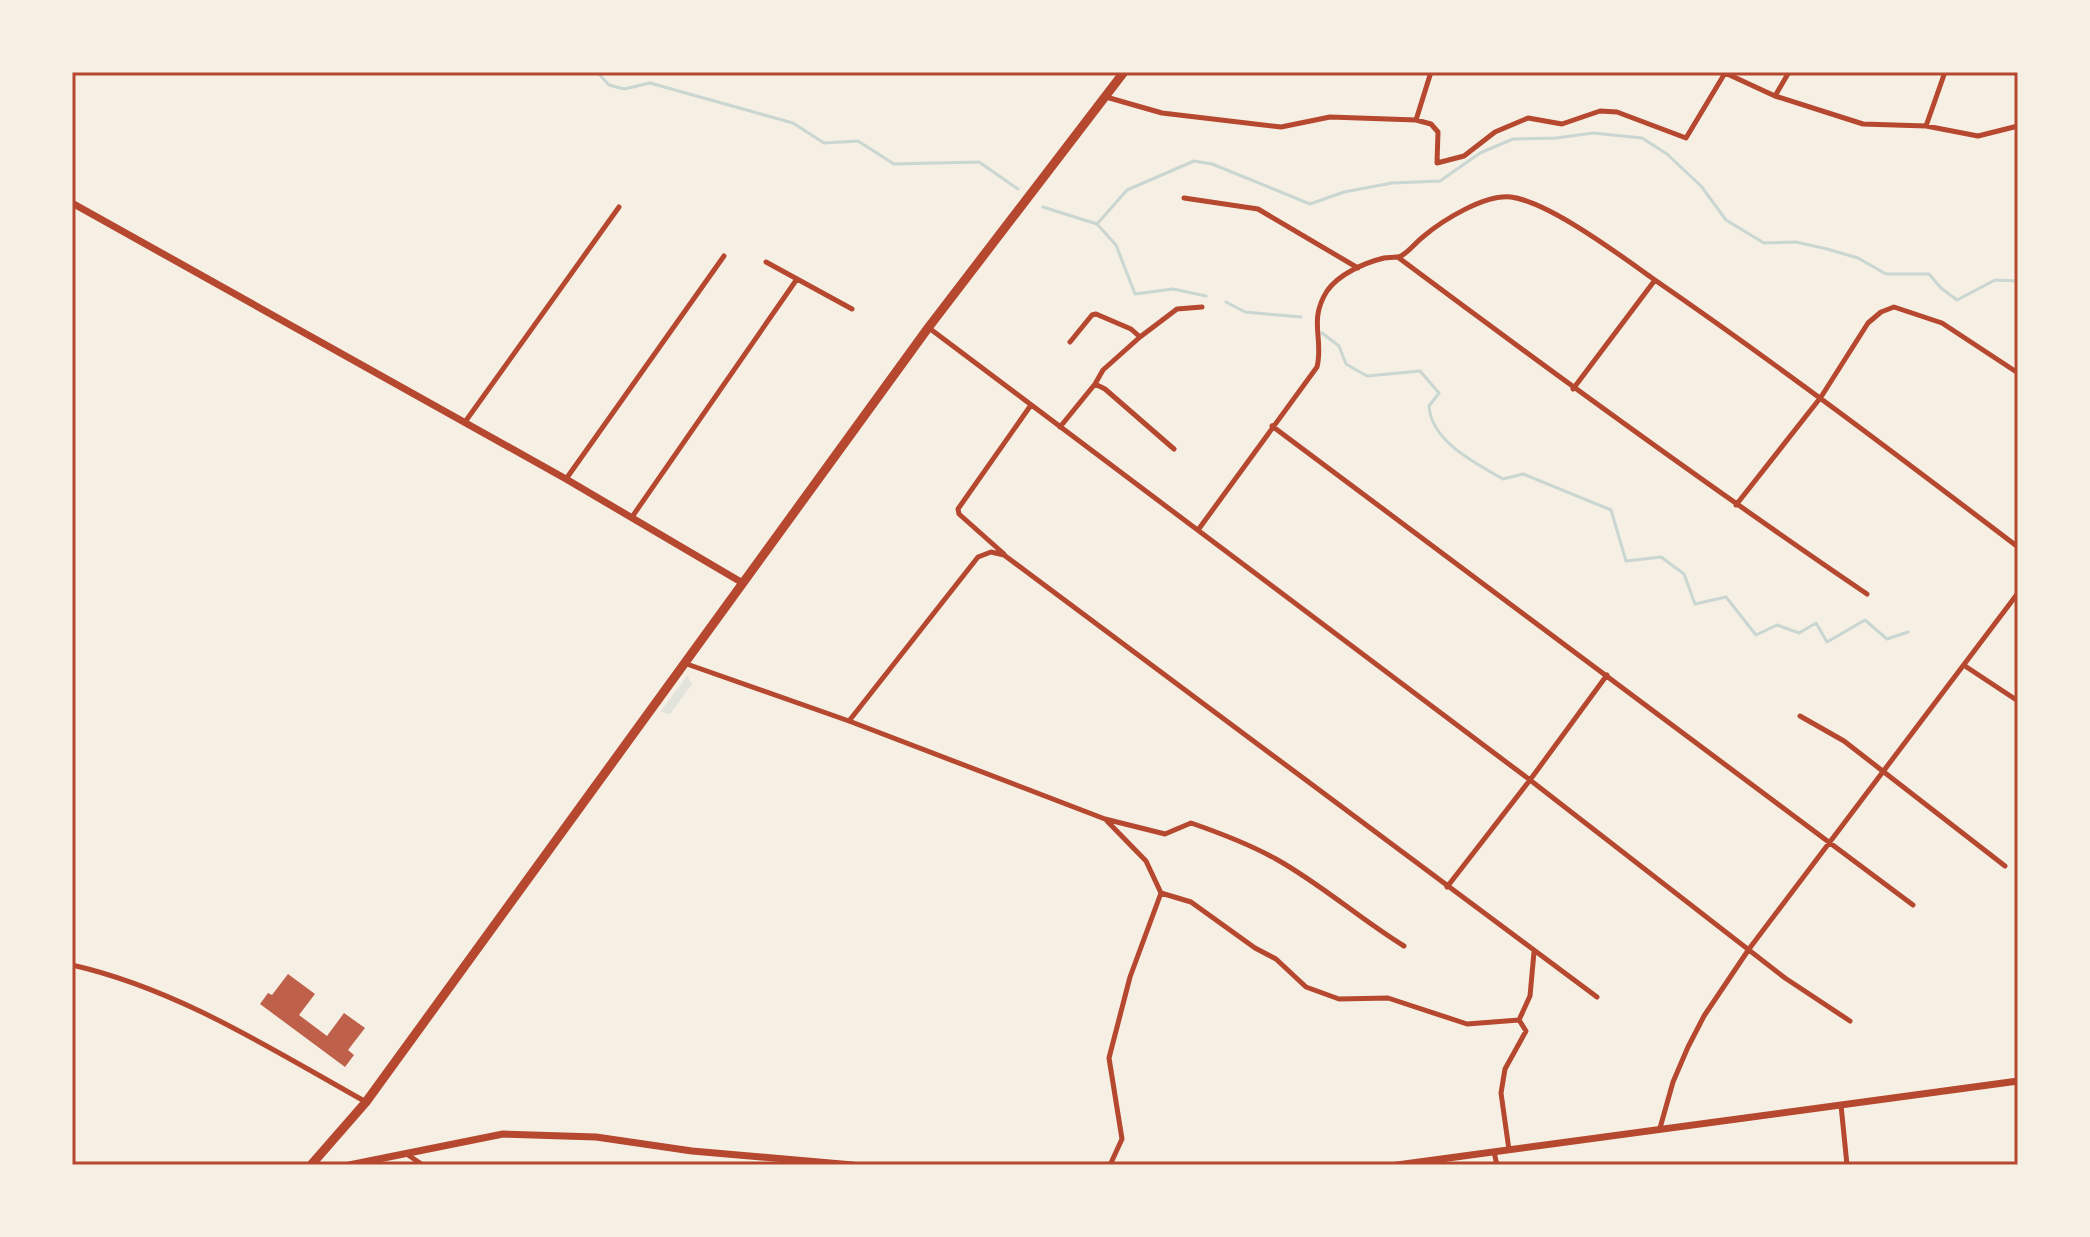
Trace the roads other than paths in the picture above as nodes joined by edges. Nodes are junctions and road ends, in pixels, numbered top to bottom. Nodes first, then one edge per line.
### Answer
1 (1124, 72) edge
2 (1431, 72) edge
3 (1724, 72) edge
4 (1789, 72) edge
5 (1945, 72) edge
6 (1775, 96) junction
7 (1106, 97) junction
8 (1416, 120) junction
9 (1926, 126) junction
10 (2018, 126) edge
11 (1184, 198) dead end
12 (72, 203) edge
13 (619, 207) dead end
14 (724, 256) dead end
15 (1399, 258) junction
16 (766, 262) dead end
17 (1359, 268) junction
18 (797, 279) junction
19 (1655, 280) junction
20 (1202, 307) dead end
21 (852, 309) dead end
22 (928, 328) junction
23 (1140, 337) junction
24 (1070, 342) dead end
25 (2018, 373) edge
26 (1095, 384) junction
27 (1573, 389) junction
28 (1821, 397) junction
29 (1031, 405) junction
30 (465, 423) junction
31 (1272, 426) junction
32 (1060, 427) junction
33 (1174, 449) dead end
34 (566, 479) junction
35 (1736, 505) junction
36 (632, 517) junction
37 (1198, 530) junction
38 (2018, 547) edge
39 (1004, 555) junction
40 (741, 582) junction
41 (2018, 593) edge
42 (1867, 594) dead end
43 (683, 662) junction
44 (1965, 666) junction
45 (1607, 675) junction
46 (2018, 701) edge
47 (1800, 716) dead end
48 (849, 721) junction
49 (1883, 774) junction
50 (1530, 780) junction
51 (1105, 819) junction
52 (1831, 843) junction
53 (2005, 866) dead end
54 (1447, 887) junction
55 (1161, 893) junction
56 (1913, 905) dead end
57 (1404, 946) dead end
58 (1749, 949) junction
59 (1534, 951) junction
60 (72, 965) edge
61 (1597, 997) dead end
62 (1519, 1020) junction
63 (1850, 1021) dead end
64 (2018, 1081) edge
65 (366, 1102) junction
66 (1841, 1105) junction
67 (1660, 1128) junction
68 (1509, 1150) junction
69 (1494, 1152) junction
70 (408, 1155) junction
71 (311, 1165) edge
72 (349, 1165) edge
73 (423, 1165) edge
74 (853, 1165) edge
75 (1110, 1165) edge
76 (1397, 1165) edge
77 (1497, 1165) edge
78 (1847, 1165) edge

1 - 7 main road
2 - 8 street
3 - 6 street
3 - 8 street
4 - 6 street
5 - 9 street
6 - 9 street
7 - 8 street
7 - 22 main road
9 - 10 street
11 - 17 street
12 - 30 street
13 - 30 street
14 - 34 street
15 - 17 street
15 - 19 street
15 - 27 street
16 - 18 street
17 - 31 street
18 - 21 street
18 - 36 street
19 - 27 street
19 - 28 street
20 - 23 street
22 - 29 street
22 - 40 main road
23 - 24 street
23 - 26 street
25 - 28 street
26 - 32 street
26 - 33 street
27 - 35 street
28 - 35 street
28 - 38 street
29 - 32 street
29 - 39 street
30 - 34 street
31 - 37 street
31 - 45 street
32 - 37 street
34 - 36 street
35 - 42 street
36 - 40 street
37 - 50 street
39 - 48 street
39 - 54 street
40 - 43 main road
41 - 44 street
43 - 48 street
43 - 65 main road
44 - 46 street
44 - 49 street
45 - 50 street
45 - 52 street
47 - 49 street
48 - 51 street
49 - 52 street
49 - 53 street
50 - 54 street
50 - 58 street
51 - 55 street
51 - 57 street
52 - 56 street
52 - 58 street
54 - 59 street
55 - 62 street
55 - 75 street
58 - 63 street
58 - 67 street
59 - 61 street
59 - 62 street
60 - 65 street
62 - 68 street
64 - 66 street
65 - 71 main road
66 - 67 street
66 - 78 street
67 - 68 street
68 - 69 street
69 - 76 street
69 - 77 street
70 - 72 street
70 - 73 street
70 - 74 street

